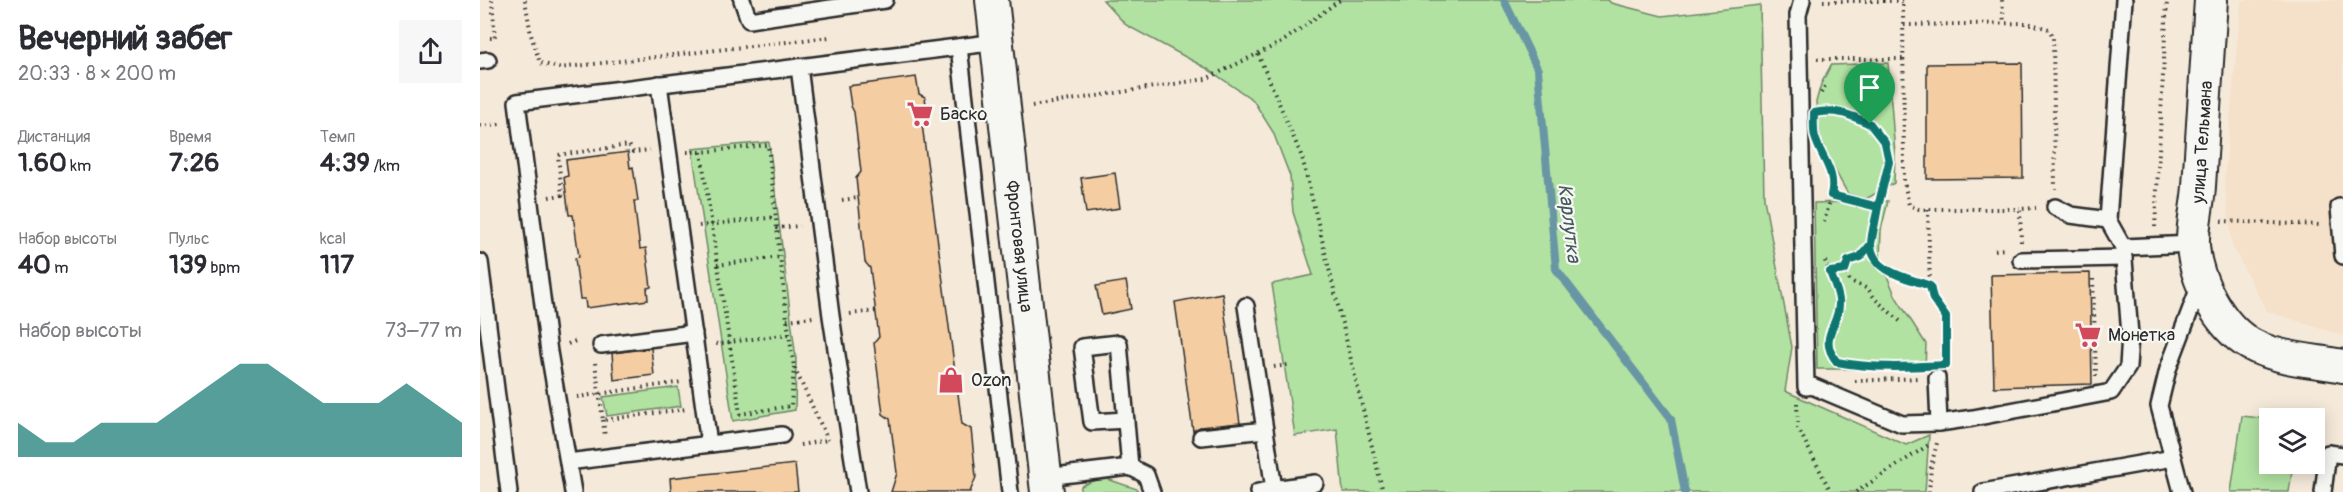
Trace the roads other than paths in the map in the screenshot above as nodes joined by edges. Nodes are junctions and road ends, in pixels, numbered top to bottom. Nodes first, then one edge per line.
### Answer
1 (742, 0) edge
2 (885, 0) edge
3 (992, 0) edge
4 (1802, 0) edge
5 (2124, 0) edge
6 (2211, 0) edge
7 (997, 42) junction
8 (959, 47) junction
9 (799, 67) junction
10 (659, 84) junction
11 (2055, 207) road end
12 (2343, 207) edge
13 (2108, 220) junction
14 (2193, 244) junction
15 (2124, 253) junction
16 (2021, 255) road end
17 (2343, 256) edge
18 (480, 262) edge
19 (2201, 282) junction
20 (1246, 306) dead end
21 (694, 333) junction
22 (598, 352) road end
23 (2343, 366) edge
24 (1936, 374) road end
25 (1126, 420) junction
26 (1939, 423) junction
27 (1265, 430) junction
28 (1201, 437) dead end
29 (785, 441) road end
30 (710, 444) junction
31 (2343, 455) edge
32 (2173, 458) junction
33 (568, 462) junction
34 (1130, 467) junction
35 (1315, 483) dead end
36 (1047, 484) edge
37 (1274, 489) junction
38 (509, 492) edge
39 (573, 492) edge
40 (858, 492) edge
41 (1010, 492) edge
42 (1152, 492) edge
43 (1258, 492) edge
44 (1983, 492) edge
45 (2182, 492) edge
46 (2323, 492) edge

1 - 2 lane
3 - 7 street, Фронтовая улица
4 - 26 lane
5 - 13 lane
6 - 14 street, улица Тельмана
7 - 8 lane
7 - 36 street, Фронтовая улица
8 - 9 lane
8 - 41 lane
9 - 10 lane
9 - 40 lane
10 - 21 lane
10 - 33 lane
11 - 13 lane
12 - 17 lane
13 - 15 lane
14 - 15 lane
14 - 19 street, улица Тельмана
15 - 16 lane
15 - 26 lane
18 - 38 lane
19 - 23 street, улица Тельмана
19 - 32 lane
20 - 27 lane
21 - 22 lane
21 - 30 lane
24 - 26 lane
25 - 25 lane
25 - 34 lane
27 - 28 lane
27 - 37 lane
29 - 30 lane
30 - 33 lane
31 - 46 lane
32 - 44 lane
32 - 45 lane
33 - 39 lane
34 - 36 lane
34 - 42 lane
35 - 37 lane
37 - 43 lane

